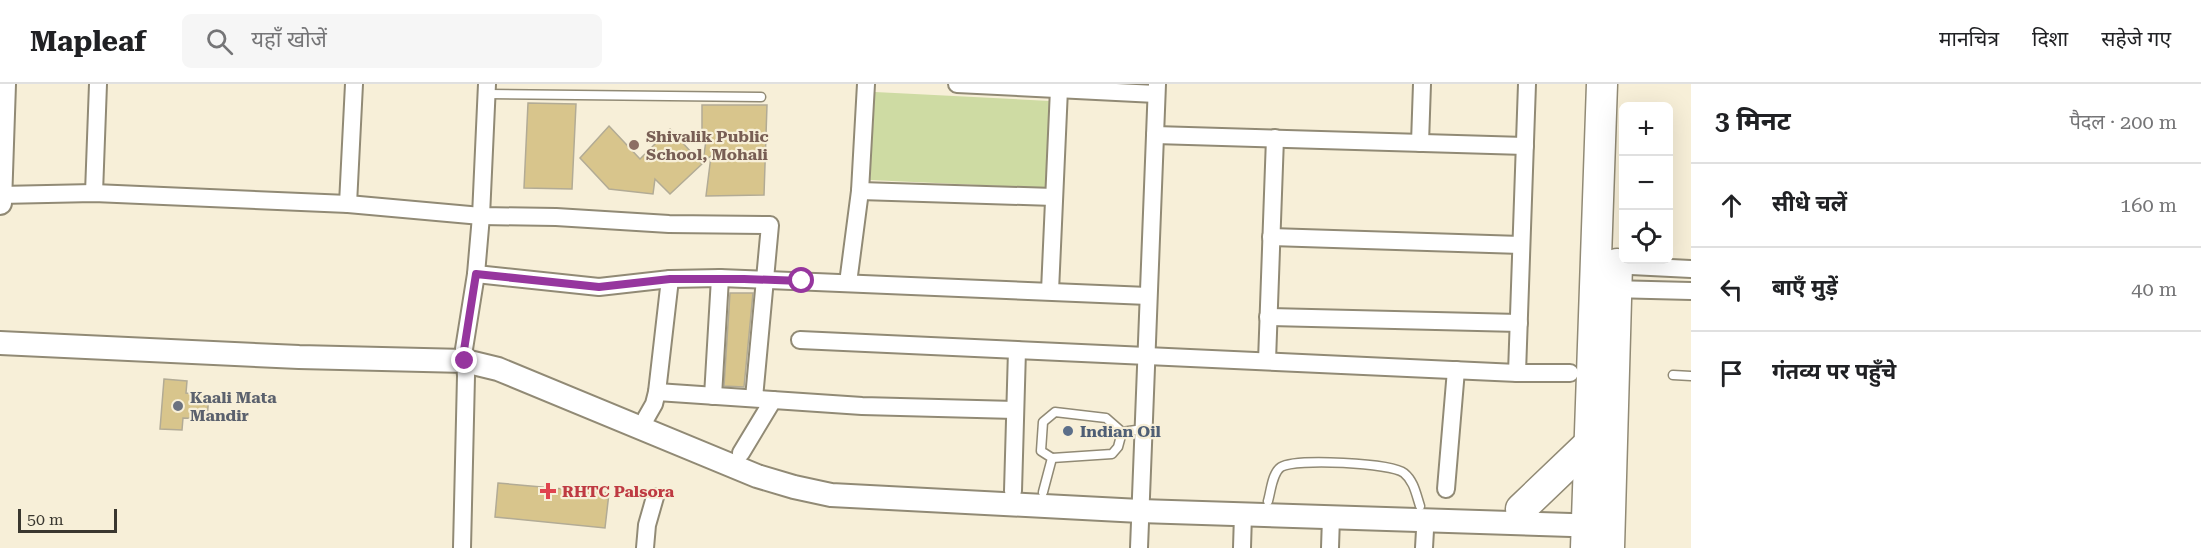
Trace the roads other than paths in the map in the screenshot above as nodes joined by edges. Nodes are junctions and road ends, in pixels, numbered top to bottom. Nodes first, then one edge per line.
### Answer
1 (4, 84) edge
2 (98, 84) edge
3 (354, 84) edge
4 (866, 84) edge
5 (957, 84) edge
6 (1422, 84) edge
7 (1527, 84) edge
8 (1602, 84) edge
9 (1621, 84) edge
10 (487, 89) edge
11 (1059, 89) junction
12 (1156, 89) edge
13 (761, 97) dead end
14 (1155, 135) junction
15 (1275, 138) junction
16 (1420, 143) junction
17 (1525, 146) junction
18 (860, 191) junction
19 (94, 193) junction
20 (0, 195) edge
21 (1054, 197) junction
22 (0, 203) edge
23 (348, 204) junction
24 (481, 216) junction
25 (1271, 237) junction
26 (1521, 245) junction
27 (1691, 270) edge
28 (476, 274) junction
29 (1606, 276) junction
30 (720, 278) junction
31 (670, 279) junction
32 (763, 281) junction
33 (848, 283) junction
34 (1050, 291) junction
35 (1691, 291) edge
36 (1148, 296) junction
37 (1268, 317) junction
38 (1519, 323) junction
39 (0, 330) edge
40 (800, 340) dead end
41 (0, 343) edge
42 (1017, 350) junction
43 (465, 355) junction
44 (1146, 356) junction
45 (1267, 361) junction
46 (1456, 370) junction
47 (1517, 372) junction
48 (1570, 373) dead end
49 (1672, 375) dead end
50 (1691, 376) edge
51 (657, 392) junction
52 (713, 396) junction
53 (754, 398) junction
54 (773, 399) junction
55 (1016, 410) junction
56 (644, 424) junction
57 (1143, 429) junction
58 (1122, 432) junction
59 (1590, 443) junction
60 (741, 453) junction
61 (1052, 458) junction
62 (1446, 489) dead end
63 (1013, 491) junction
64 (1043, 492) junction
65 (655, 497) dead end
66 (1268, 501) junction
67 (1140, 504) junction
68 (1419, 506) junction
69 (1521, 509) junction
70 (1243, 514) junction
71 (1331, 517) junction
72 (1598, 528) edge
73 (1425, 530) dead end
74 (462, 548) edge
75 (645, 548) edge
76 (1139, 548) edge
77 (1242, 548) edge
78 (1330, 548) edge
79 (1424, 548) edge

1 - 20 street
2 - 19 street
3 - 23 street
4 - 18 street
5 - 11 street
6 - 16 street
7 - 17 street
8 - 29 highway
9 - 29 highway
10 - 13 lane
10 - 24 street
11 - 12 street
11 - 21 street
12 - 14 street
14 - 15 street
14 - 36 street
15 - 16 street
15 - 25 street
16 - 17 street
17 - 26 street
18 - 21 street
18 - 33 street
19 - 20 street
19 - 23 street
20 - 22 street
21 - 34 street
23 - 24 street
24 - 28 street
24 - 32 street
25 - 26 street
25 - 37 street
26 - 38 street
27 - 29 street
28 - 31 street
28 - 43 street
29 - 35 street
29 - 59 highway
29 - 72 highway
30 - 31 street
30 - 32 street
30 - 52 street
31 - 51 street
32 - 33 street
32 - 53 street
33 - 34 street
34 - 36 street
36 - 44 street
37 - 38 street
37 - 45 street
38 - 47 street
39 - 43 street
40 - 42 street
41 - 43 street
42 - 44 street
42 - 55 street
43 - 56 street
43 - 74 street
44 - 45 street
44 - 57 street
45 - 46 street
46 - 47 street
46 - 62 street
47 - 48 street
49 - 50 lane
51 - 52 street
51 - 56 street
52 - 53 street
53 - 54 street
54 - 55 street
54 - 60 street
55 - 63 street
56 - 60 street
56 - 67 street
57 - 58 lane
57 - 67 street
58 - 61 lane
58 - 61 lane
59 - 69 highway
59 - 72 highway
60 - 63 street
61 - 64 lane
63 - 64 street
64 - 67 street
65 - 75 street
66 - 67 street
66 - 68 street
66 - 68 lane
67 - 70 street
67 - 76 street
68 - 69 street
69 - 72 street
70 - 71 street
70 - 77 street
71 - 72 street
71 - 78 street
73 - 79 street

